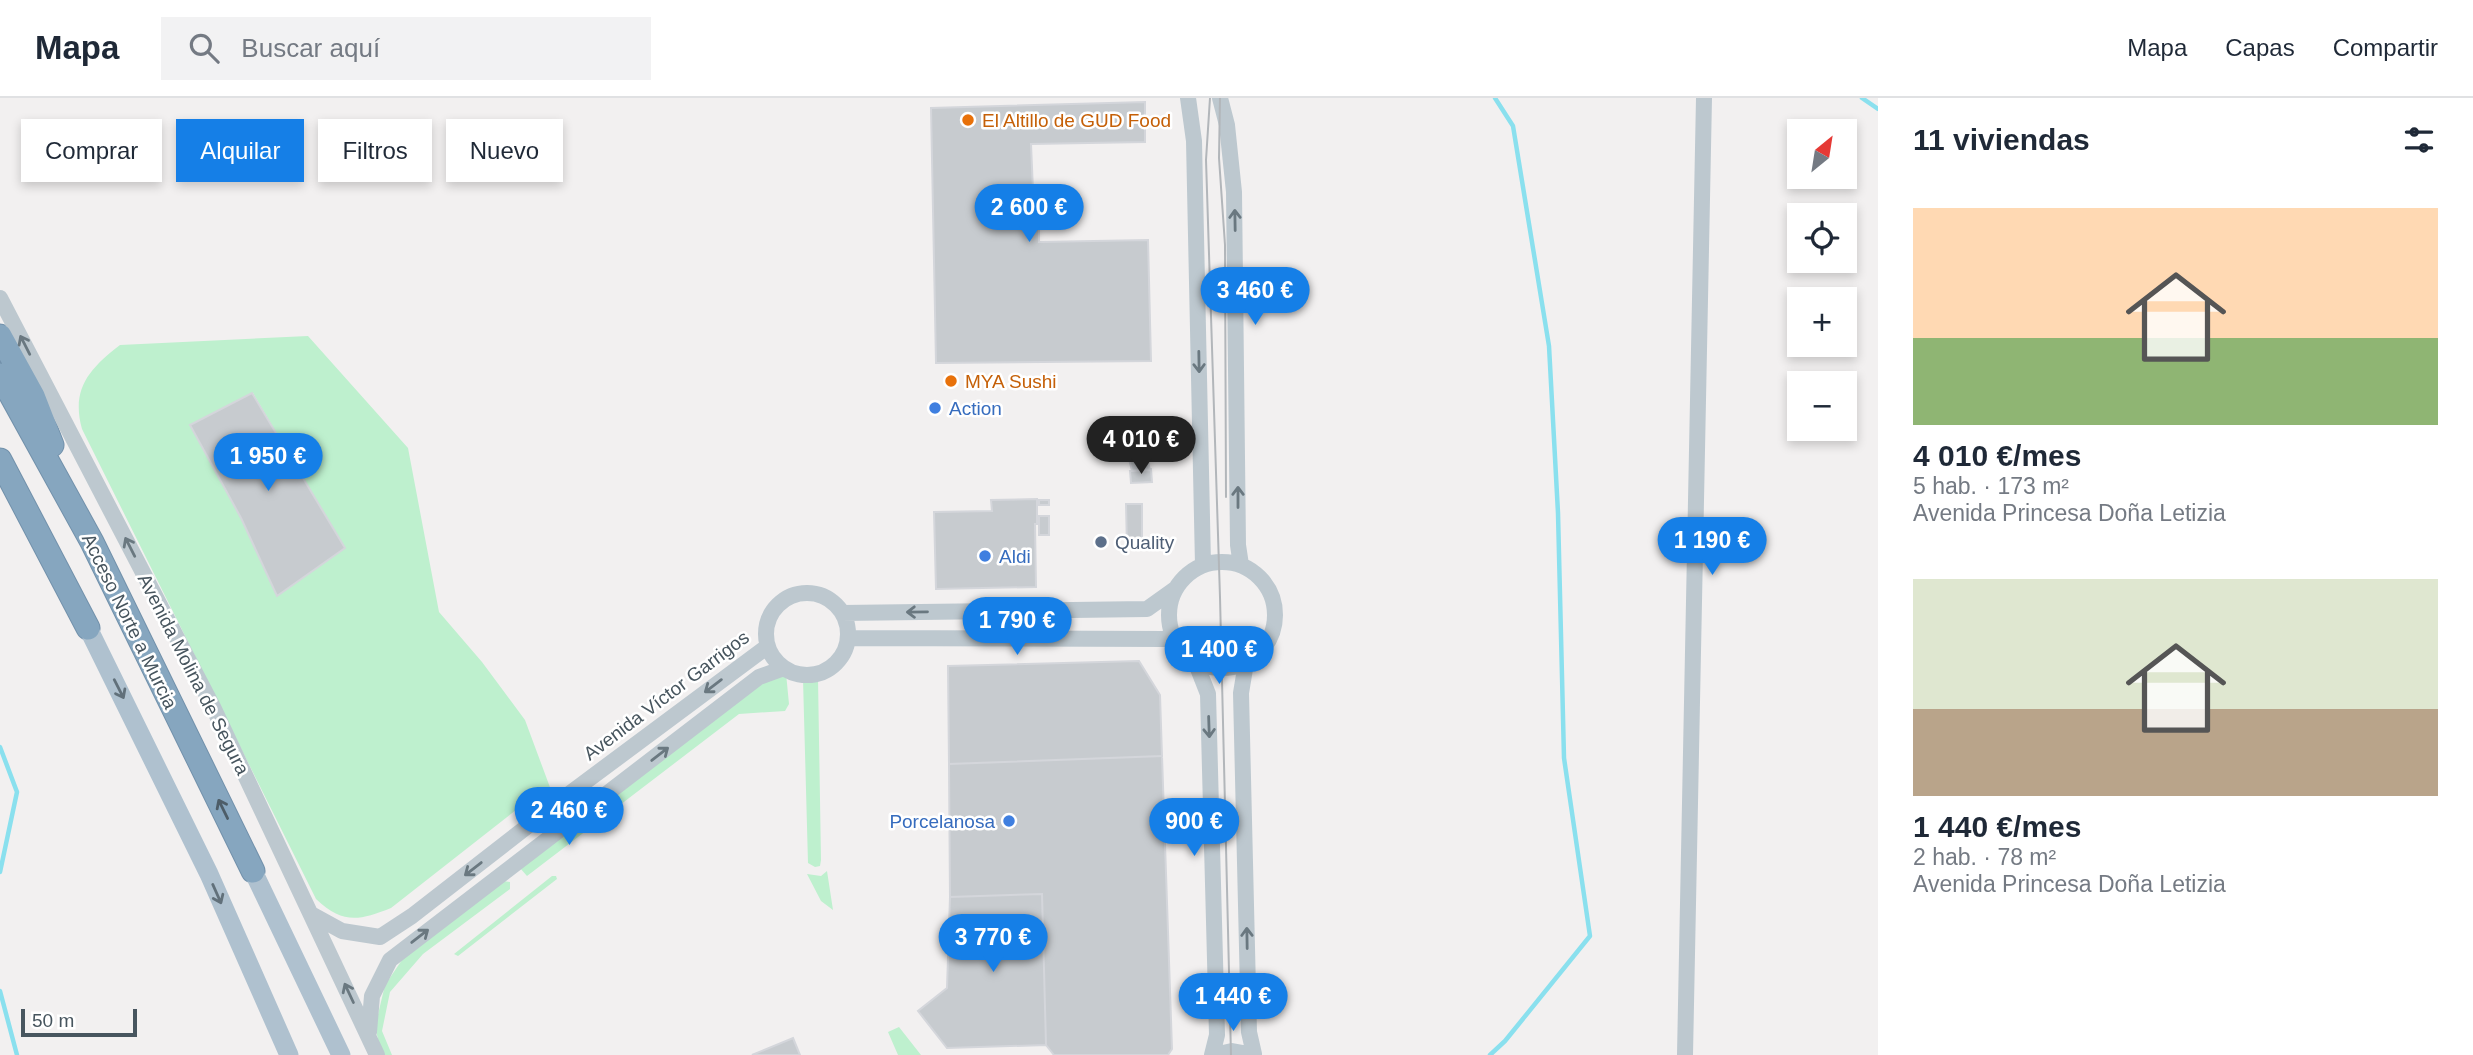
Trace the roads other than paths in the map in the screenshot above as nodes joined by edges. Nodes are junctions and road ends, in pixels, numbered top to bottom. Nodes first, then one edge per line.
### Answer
1 (1188, 98) edge
2 (1220, 98) edge
3 (1704, 98) edge
4 (0, 298) edge
5 (0, 336) edge
6 (0, 375) edge
7 (0, 460) edge
8 (0, 474) edge
9 (92, 542) junction
10 (1203, 565) junction
11 (1241, 565) junction
12 (1175, 589) junction
13 (842, 612) junction
14 (88, 628) junction
15 (1172, 634) junction
16 (848, 638) junction
17 (768, 646) junction
18 (1195, 661) junction
19 (1246, 663) junction
20 (784, 668) junction
21 (253, 871) joint
22 (311, 914) junction
23 (368, 1034) junction
24 (289, 1055) edge
25 (341, 1055) edge
26 (377, 1055) edge
27 (1213, 1055) edge
28 (1254, 1055) edge
29 (1685, 1055) edge

1 -> 10 street
11 -> 2 street
3 - 29 street
22 -> 4 street, Avenida Molina de Segura
5 - 9 highway
6 - 9 highway, Acceso Norte a Murcia
7 - 14 highway
8 - 14 highway
21 -> 9 highway, Acceso Norte a Murcia
10 - 11 street
10 - 12 street
11 - 19 street
12 -> 13 street
12 - 15 street
13 - 16 street
13 - 17 street
14 -> 24 main road
15 - 16 street
15 - 18 street
16 - 20 street
17 - 20 street
17 -> 22 street, Avenida Víctor Garrigos
18 - 19 street
18 -> 27 street
28 -> 19 street
23 -> 20 street
21 - 25 main road
23 -> 22 street, Avenida Molina de Segura
23 - 26 street, Avenida Molina de Segura
27 - 28 street

